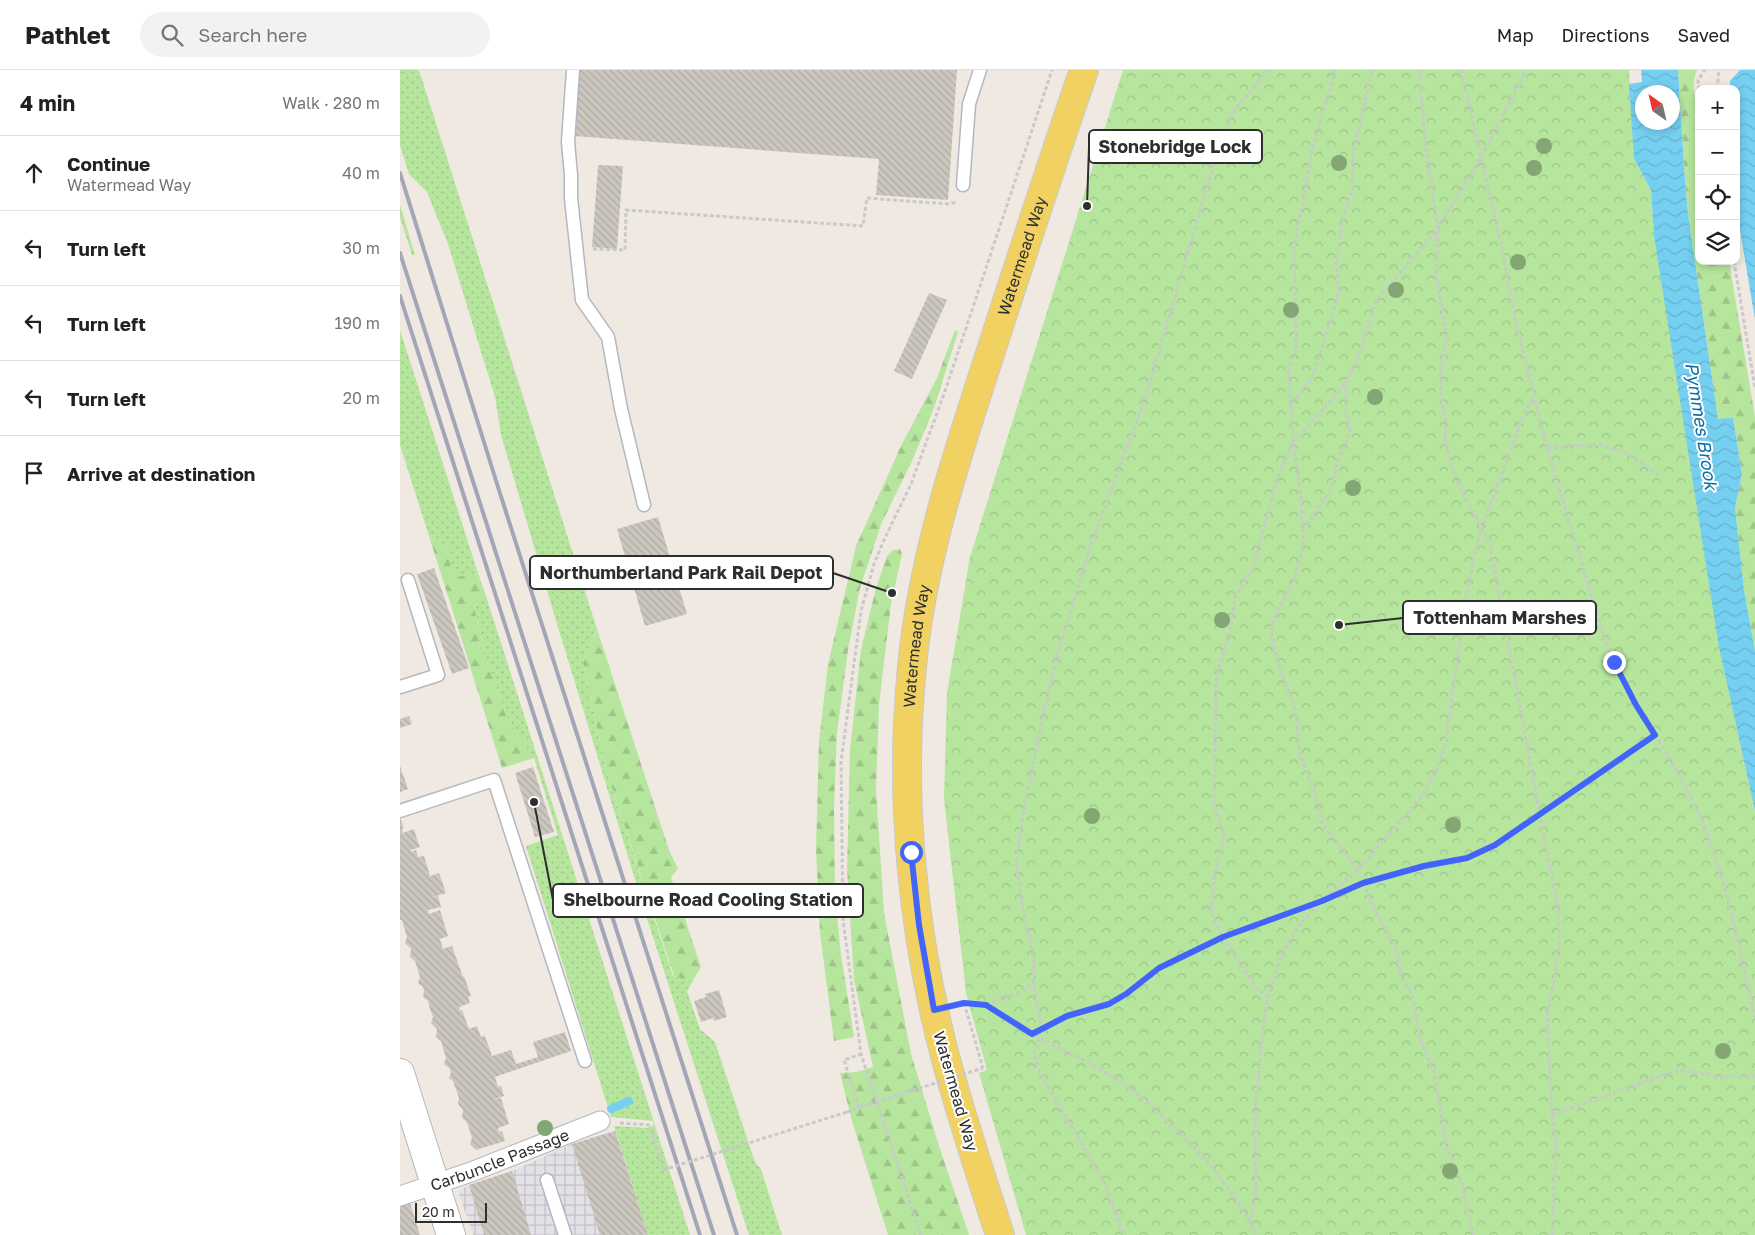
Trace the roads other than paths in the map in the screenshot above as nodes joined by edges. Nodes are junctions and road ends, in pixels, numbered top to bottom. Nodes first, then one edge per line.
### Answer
1 (573, 70) edge
2 (980, 70) edge
3 (1084, 70) edge
4 (963, 185) road end
5 (644, 504) dead end
6 (408, 580) dead end
7 (400, 688) edge
8 (400, 811) edge
9 (585, 1061) dead end
10 (400, 1073) edge
11 (600, 1121) road end
12 (547, 1180) dead end
13 (436, 1184) junction
14 (400, 1196) edge
15 (451, 1235) edge
16 (565, 1235) edge
17 (1000, 1235) edge

1 - 5 lane
2 - 4 lane
3 - 17 main road, Watermead Way
6 - 7 lane
8 - 9 lane
10 - 13 street
11 - 13 street, Carbuncle Passage
12 - 16 lane
13 - 14 street, Carbuncle Passage
13 - 15 street

